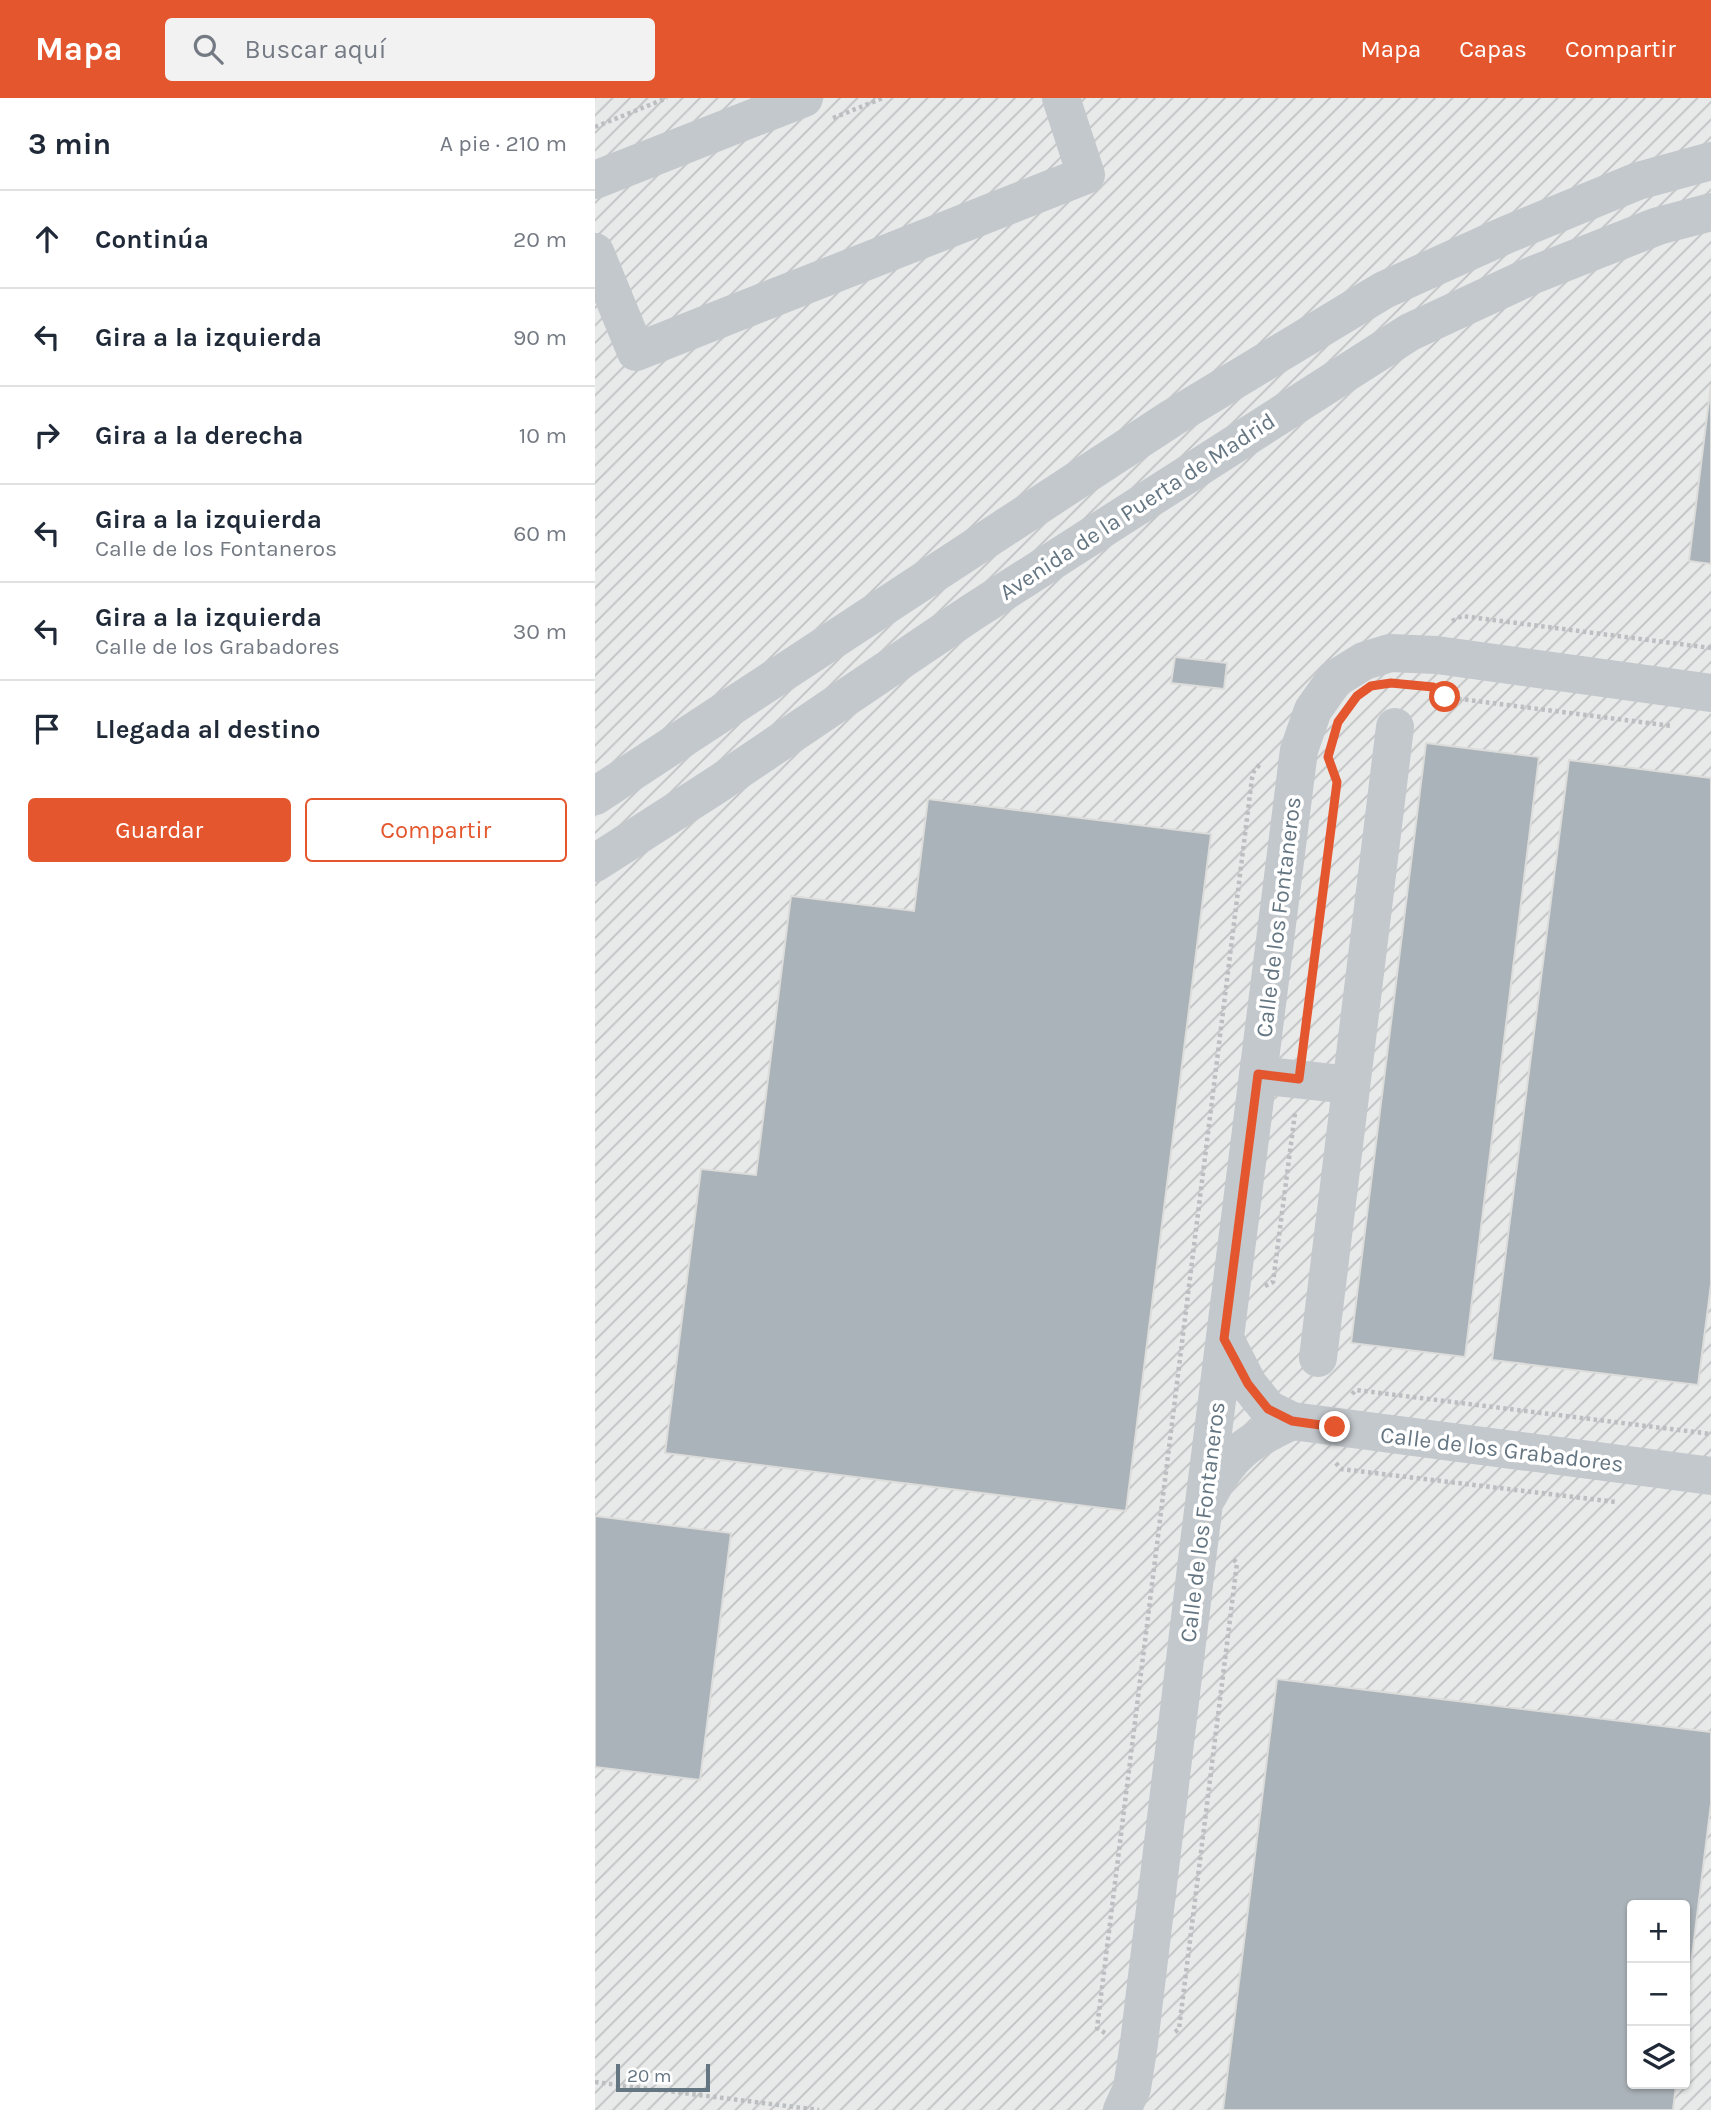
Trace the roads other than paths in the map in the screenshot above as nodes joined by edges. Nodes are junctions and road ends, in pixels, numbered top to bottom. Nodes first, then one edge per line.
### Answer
1 (804, 98) edge
2 (1061, 98) edge
3 (1711, 161) edge
4 (595, 180) edge
5 (1711, 212) edge
6 (595, 251) edge
7 (1711, 694) edge
8 (1395, 727) dead end
9 (595, 796) edge
10 (595, 863) edge
11 (1258, 1074) junction
12 (1351, 1085) junction
13 (1224, 1339) junction
14 (1318, 1357) dead end
15 (1292, 1421) junction
16 (1711, 1476) edge
17 (1203, 1505) junction
18 (1131, 2103) edge

1 - 4 street
2 - 6 street
3 - 9 street
5 - 10 street, Avenida de la Puerta de Madrid
7 - 11 street, Calle de los Fontaneros
8 - 12 street
11 - 12 street
11 - 13 street, Calle de los Fontaneros
12 - 14 street
13 - 15 street, Calle de los Grabadores
13 - 17 street, Calle de los Fontaneros
15 - 16 street, Calle de los Grabadores
15 - 17 street
17 - 18 street, Calle de los Fontaneros

